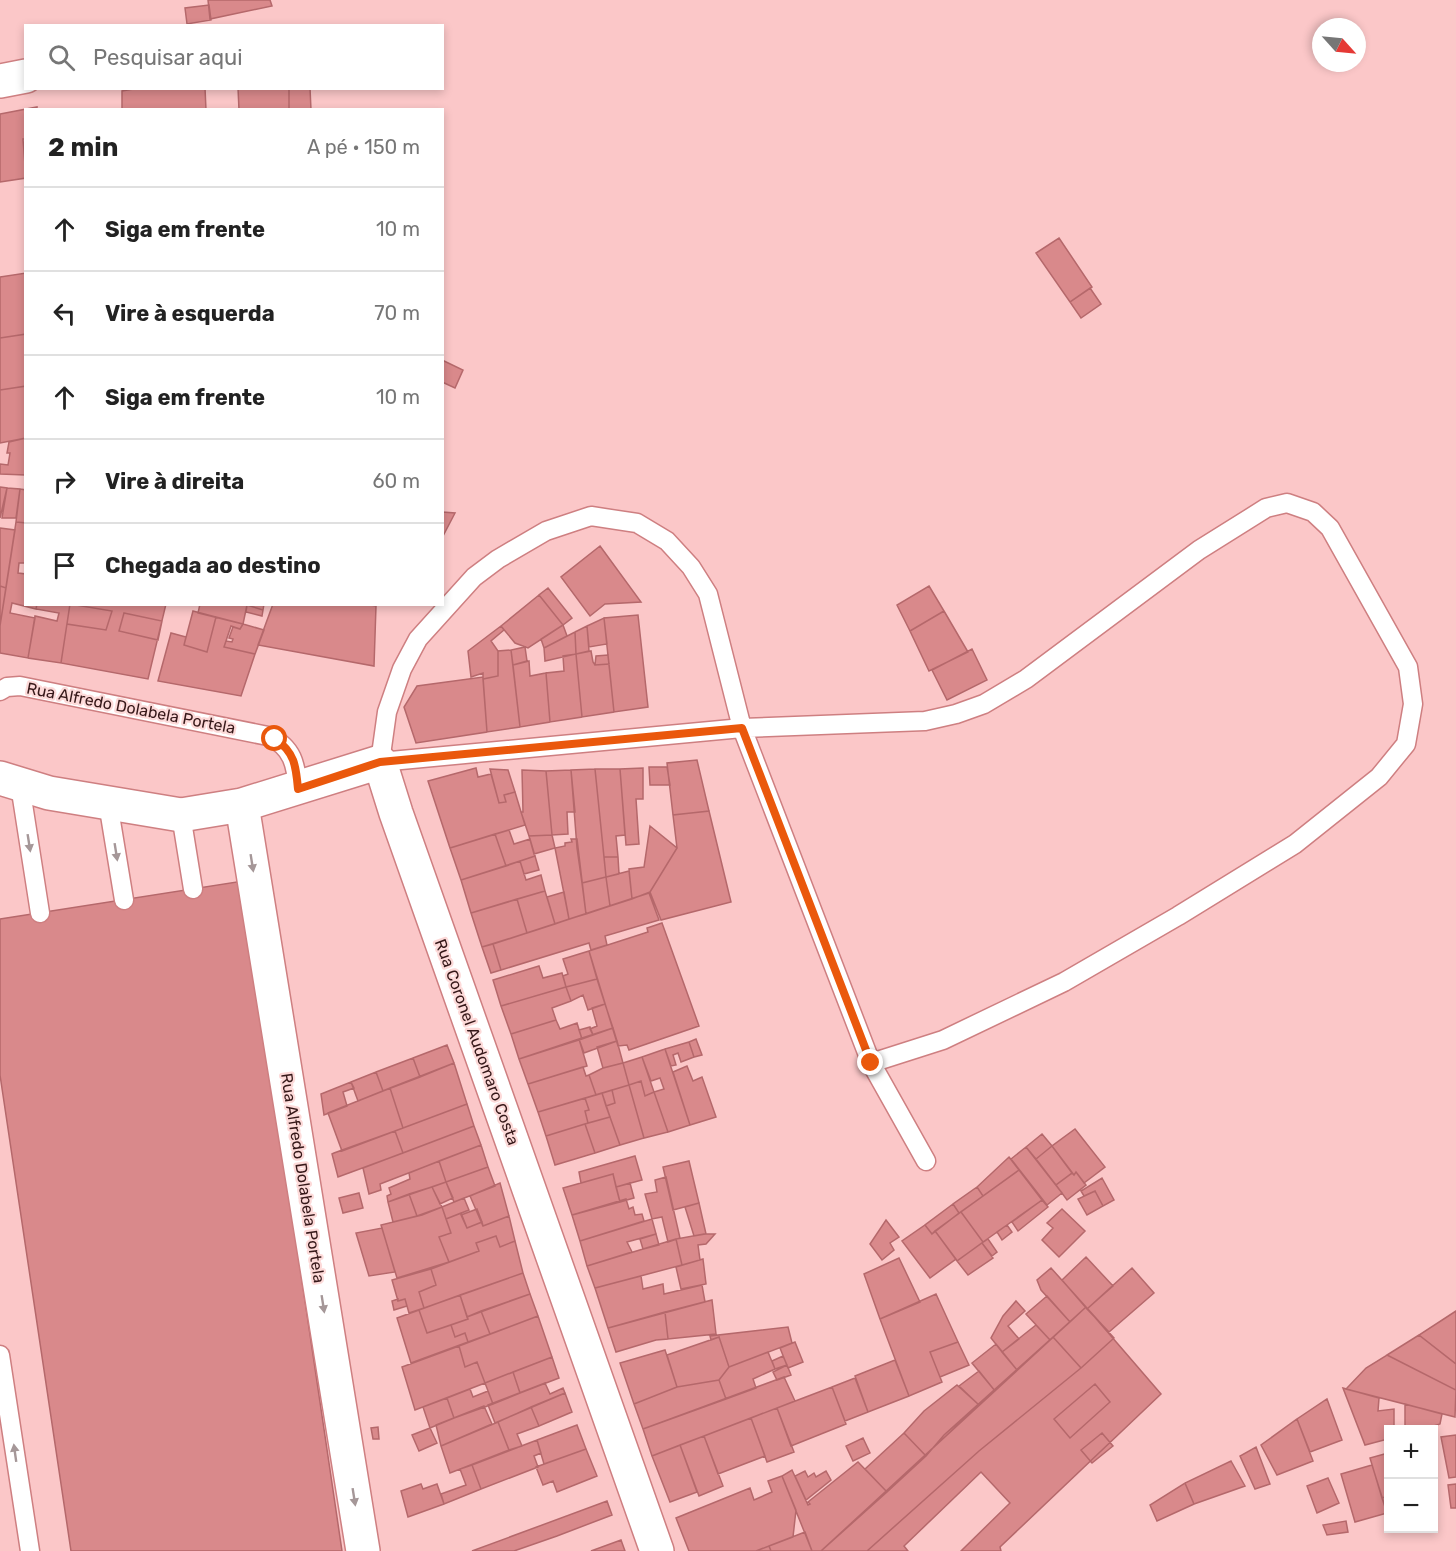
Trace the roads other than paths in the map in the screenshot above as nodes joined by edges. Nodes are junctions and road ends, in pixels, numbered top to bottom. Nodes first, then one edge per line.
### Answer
1 (24, 76) edge
2 (0, 81) edge
3 (0, 691) edge
4 (742, 728) junction
5 (380, 762) junction
6 (10, 782) edge
7 (298, 789) junction
8 (108, 803) junction
9 (242, 805) junction
10 (181, 815) junction
11 (193, 889) dead end
12 (123, 900) dead end
13 (40, 913) dead end
14 (871, 1063) junction
15 (926, 1161) dead end
16 (0, 1355) edge
17 (30, 1551) edge
18 (363, 1551) edge
19 (657, 1551) edge

1 - 2 street
3 - 7 lane, Rua Alfredo Dolabela Portela
4 - 5 lane
4 - 5 lane, Rua Coronel Audomaro Costa
4 - 14 lane, Rua Coronel Audomaro Costa
4 - 14 lane
5 - 7 street
5 - 19 street, Rua Coronel Audomaro Costa
6 - 8 street
6 -> 13 lane
7 - 9 street
8 - 10 street
8 -> 12 lane
9 - 10 street
9 -> 18 street, Rua Alfredo Dolabela Portela
10 - 11 lane
14 - 15 lane, Rua Coronel Audomaro Costa
17 -> 16 lane

